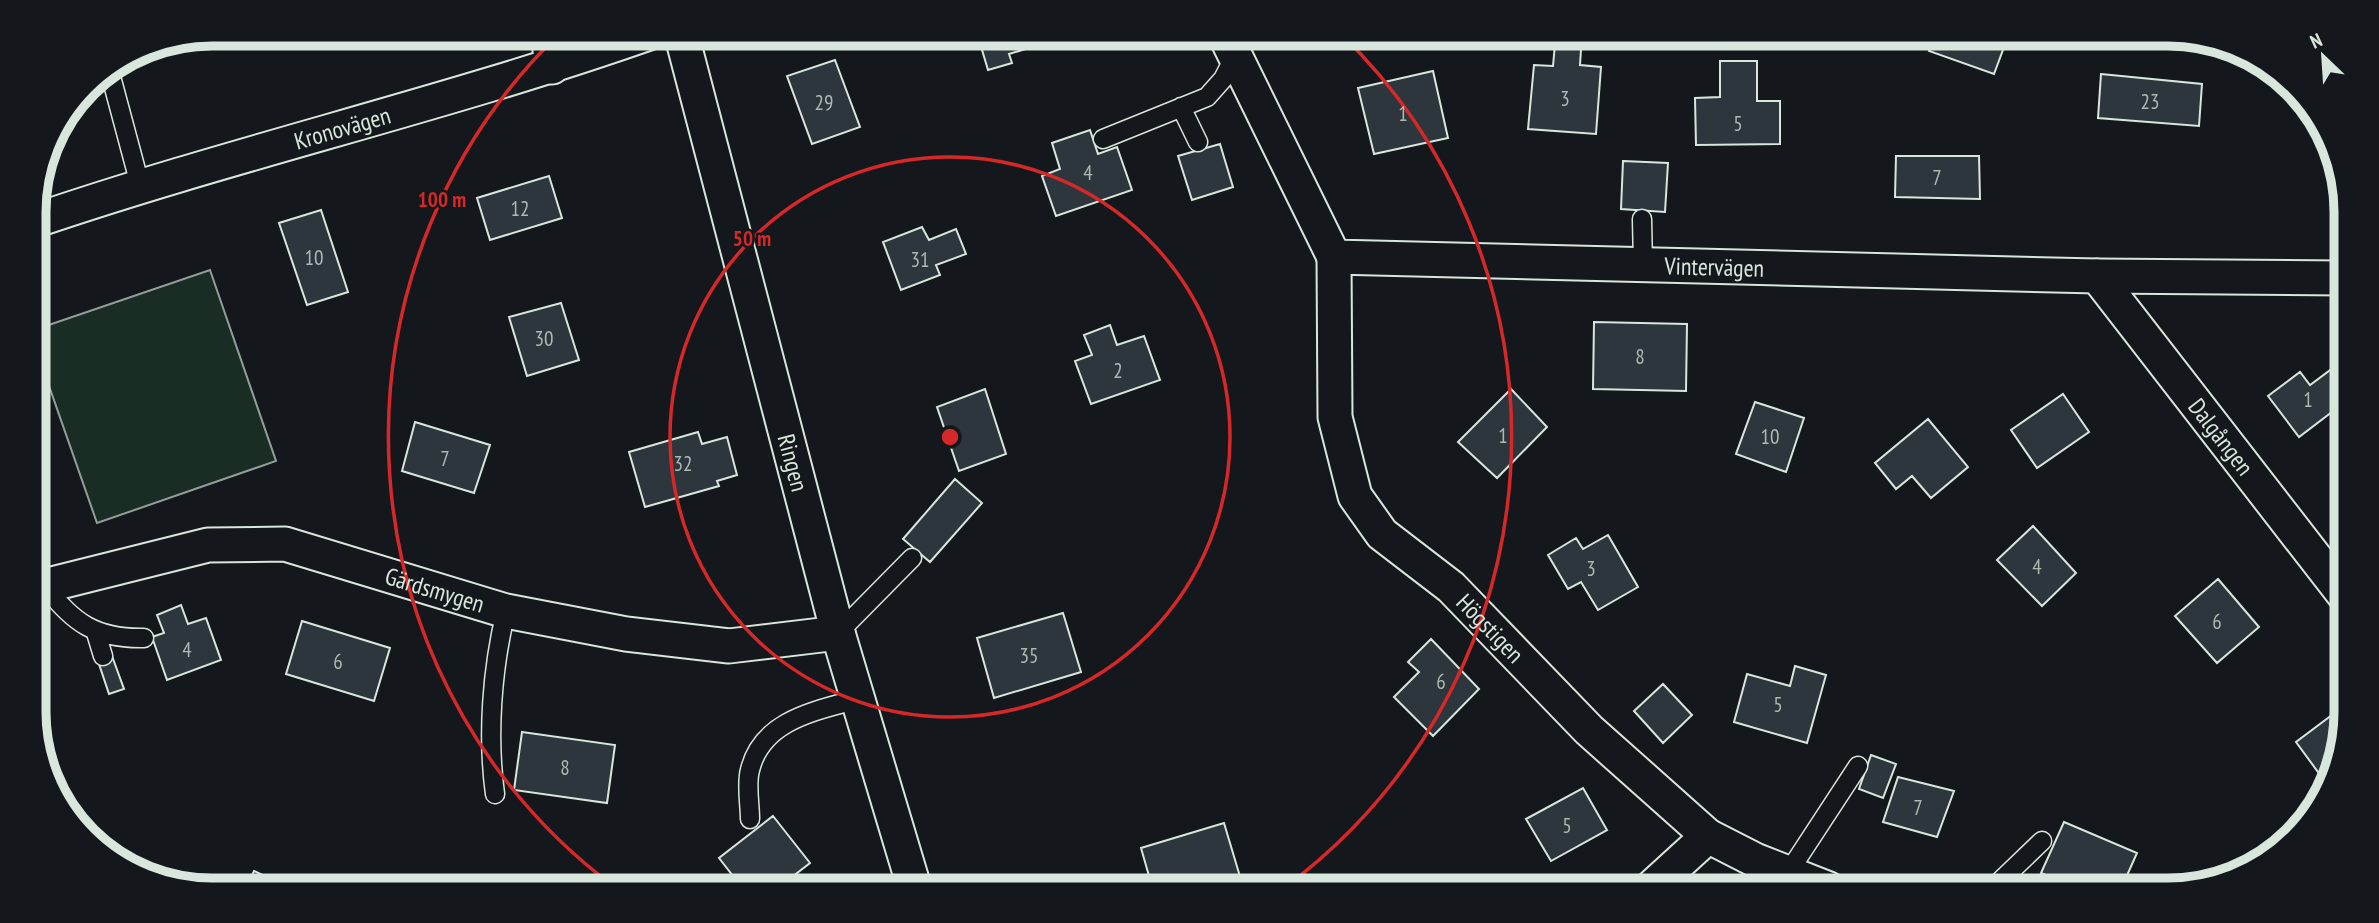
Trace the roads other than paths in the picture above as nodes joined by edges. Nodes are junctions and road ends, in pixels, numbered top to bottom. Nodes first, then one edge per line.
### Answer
1 (550, 46) edge
2 (612, 46) edge
3 (684, 46) edge
4 (1229, 46) edge
5 (1231, 46) edge
6 (552, 67) junction
7 (112, 79) edge
8 (1181, 107) junction
9 (1103, 139) dead end
10 (1198, 142) dead end
11 (140, 186) junction
12 (46, 217) edge
13 (1642, 219) dead end
14 (1334, 257) junction
15 (1643, 265) junction
16 (2097, 276) junction
17 (2334, 278) edge
18 (912, 558) dead end
19 (2334, 582) edge
20 (46, 586) edge
21 (46, 593) edge
22 (506, 611) junction
23 (96, 633) junction
24 (838, 633) junction
25 (144, 638) dead end
26 (103, 656) dead end
27 (858, 699) junction
28 (1858, 766) dead end
29 (495, 794) dead end
30 (750, 819) dead end
31 (1708, 836) junction
32 (2042, 841) dead end
33 (1788, 873) junction
34 (1664, 877) edge
35 (1798, 877) edge
36 (2004, 877) edge
37 (911, 878) edge

1 - 6 street
2 - 6 street, Kronovägen
3 - 24 street, Ringen
4 - 8 lane
5 - 14 street
6 - 11 street, Kronovägen
7 - 11 lane
8 - 9 lane
8 - 10 lane
11 - 12 street, Kronovägen
13 - 15 lane
14 - 15 street, Vintervägen
14 - 31 street, Högstigen
15 - 16 street, Vintervägen
16 - 17 street, Vintervägen
16 - 19 street, Dalgången
18 - 24 lane
20 - 22 street, Gärdsmygen
21 - 23 lane
22 - 24 street, Gärdsmygen
22 - 29 lane
23 - 25 lane
23 - 26 lane
24 - 27 street, Ringen
27 - 30 lane
27 - 37 street, Ringen
28 - 33 lane
31 - 33 street, Högstigen
31 - 34 street
32 - 36 lane
33 - 35 street, Högstigen

